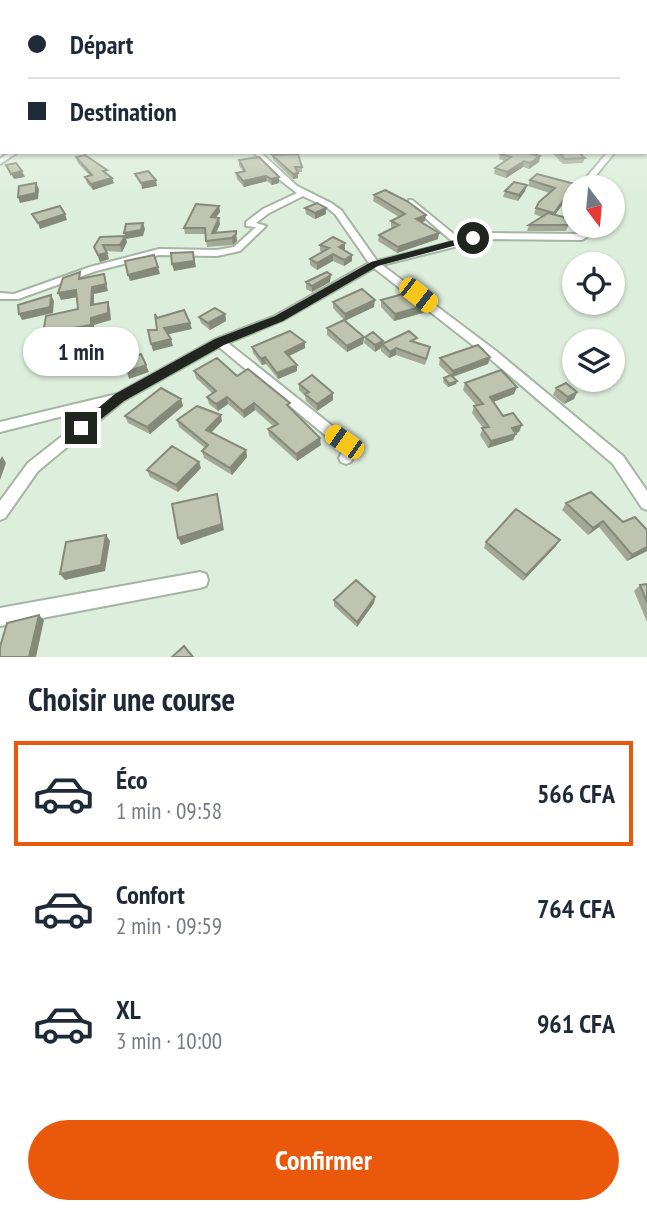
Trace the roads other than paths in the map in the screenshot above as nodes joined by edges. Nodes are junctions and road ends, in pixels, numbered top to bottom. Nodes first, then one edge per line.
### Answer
1 (258, 154) edge
2 (610, 154) edge
3 (592, 175) edge
4 (302, 194) junction
5 (412, 202) edge
6 (562, 237) edge
7 (459, 242) junction
8 (374, 264) junction
9 (0, 296) edge
10 (220, 342) junction
11 (119, 398) junction
12 (0, 427) edge
13 (346, 458) dead end
14 (647, 503) edge
15 (0, 513) edge
16 (200, 580) dead end
17 (0, 617) edge

1 - 4 street
2 - 3 street
4 - 8 street
4 - 9 street
5 - 7 street
6 - 7 street
7 - 8 street
8 - 10 street
8 - 14 street
10 - 11 street
10 - 13 street
11 - 12 street
11 - 15 street
16 - 17 street

